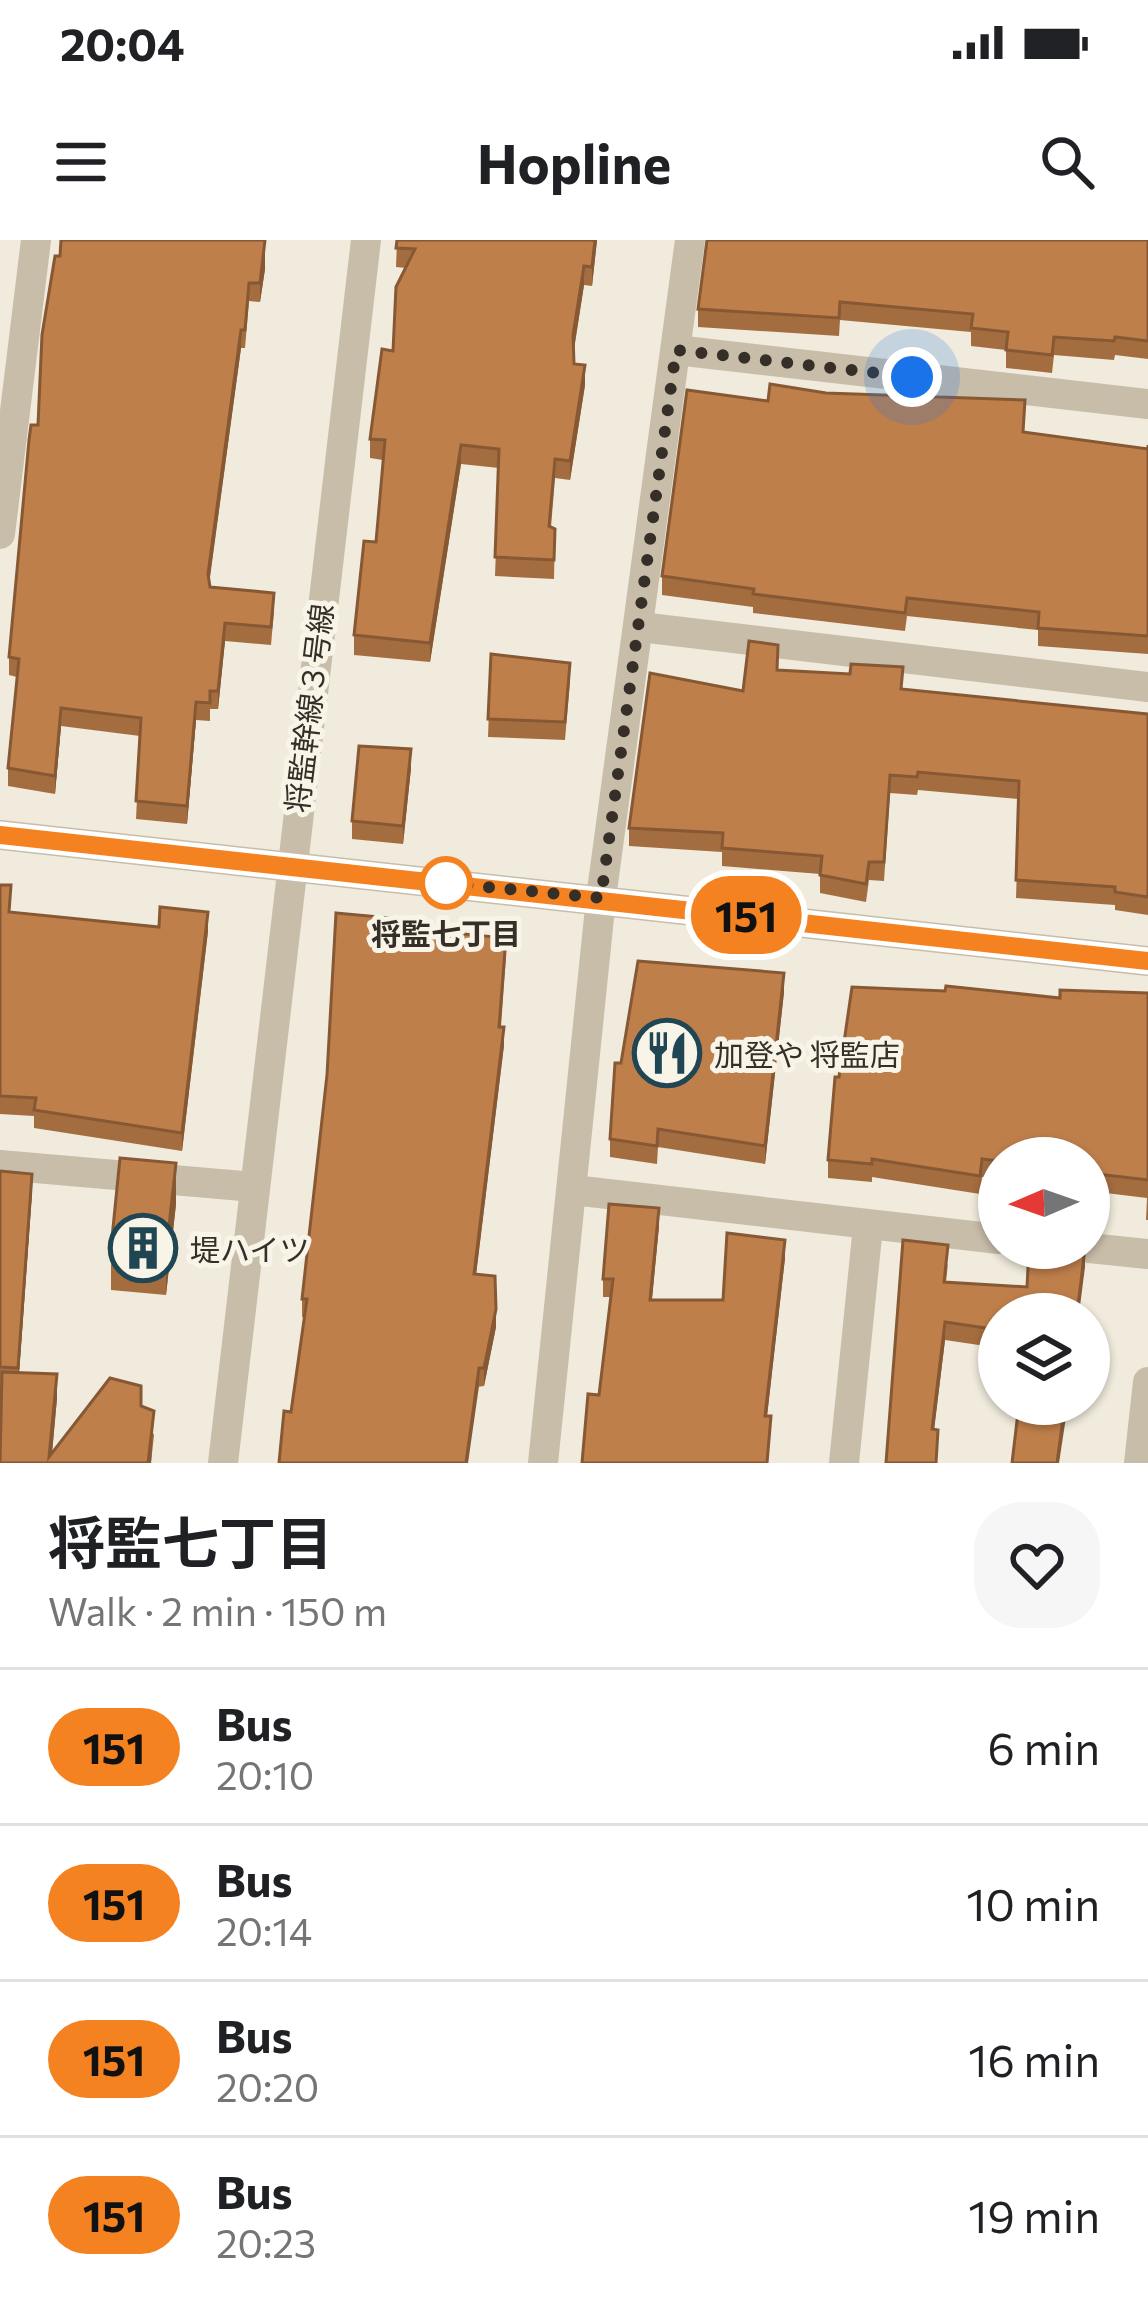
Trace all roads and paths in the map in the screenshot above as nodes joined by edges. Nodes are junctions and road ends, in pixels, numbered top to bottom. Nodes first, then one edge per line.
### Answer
1 (36, 240) edge
2 (366, 240) edge
3 (690, 240) edge
4 (15, 288) edge
5 (676, 350) junction
6 (1148, 404) edge
7 (0, 534) edge
8 (640, 627) junction
9 (1148, 687) edge
10 (0, 835) edge
11 (289, 867) junction
12 (601, 898) junction
13 (1148, 962) edge
14 (0, 1166) edge
15 (254, 1187) junction
16 (573, 1190) junction
17 (868, 1226) junction
18 (978, 1237) edge
19 (1110, 1250) edge
20 (1148, 1254) edge
21 (1148, 1382) edge
22 (223, 1463) edge
23 (543, 1463) edge
24 (844, 1463) edge
25 (1139, 1463) edge

1 - 4 street
2 - 11 street, 将監幹線３号線
3 - 5 street
4 - 7 street
5 - 6 street
5 - 8 street
8 - 9 street
8 - 12 street
10 - 11 street
11 - 12 street
11 - 15 street, 将監幹線３号線
12 - 13 street
12 - 16 street
14 - 15 street
15 - 22 street, 将監幹線３号線
16 - 17 street
16 - 23 street
17 - 18 street
17 - 24 street
19 - 20 street
21 - 25 street

